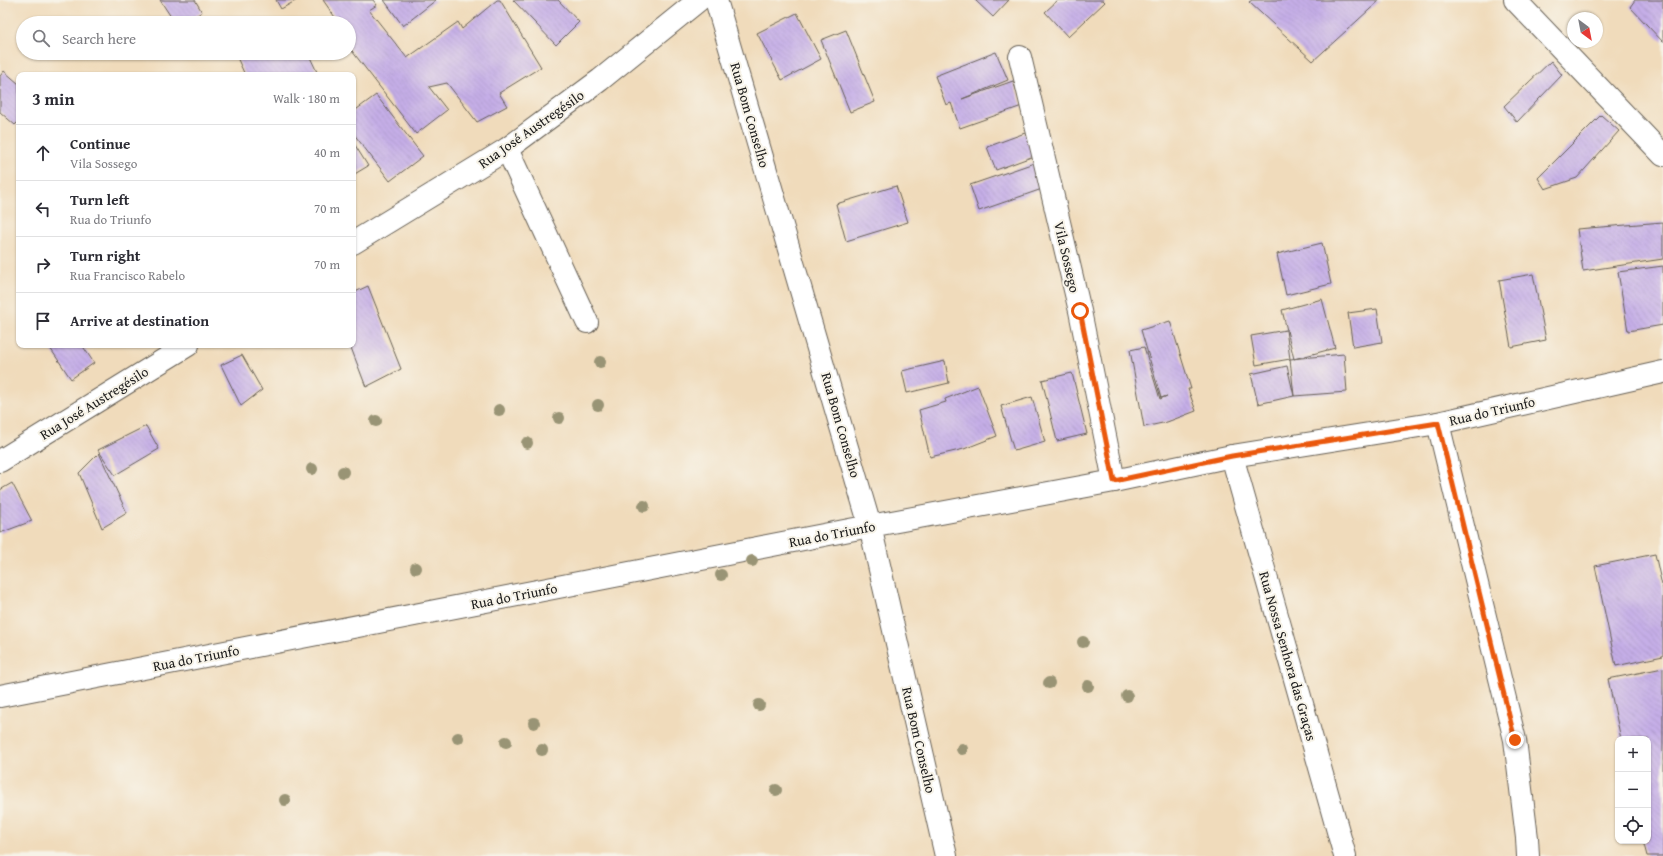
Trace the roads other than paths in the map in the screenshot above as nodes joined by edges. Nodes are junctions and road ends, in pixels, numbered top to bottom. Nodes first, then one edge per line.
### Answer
1 (698, 0) edge
2 (716, 0) edge
3 (1515, 0) edge
4 (1020, 57) dead end
5 (507, 148) junction
6 (1663, 155) edge
7 (356, 241) edge
8 (587, 322) dead end
9 (183, 348) edge
10 (1663, 372) edge
11 (1438, 423) junction
12 (1232, 456) junction
13 (0, 461) edge
14 (1114, 481) junction
15 (870, 526) junction
16 (0, 696) edge
17 (946, 856) edge
18 (1345, 856) edge
19 (1528, 856) edge

1 - 5 street, Rua José Austregésilo
2 - 15 street, Rua Bom Conselho
3 - 6 street
4 - 14 street, Vila Sossego
5 - 7 street, Rua José Austregésilo
5 - 8 street
9 - 13 street, Rua José Austregésilo
10 - 11 street, Rua do Triunfo
11 - 12 street, Rua do Triunfo
11 - 19 street
12 - 14 street, Rua do Triunfo
12 - 18 street, Rua Nossa Senhora das Graças
14 - 15 street, Rua do Triunfo
15 - 16 street, Rua do Triunfo
15 - 17 street, Rua Bom Conselho

